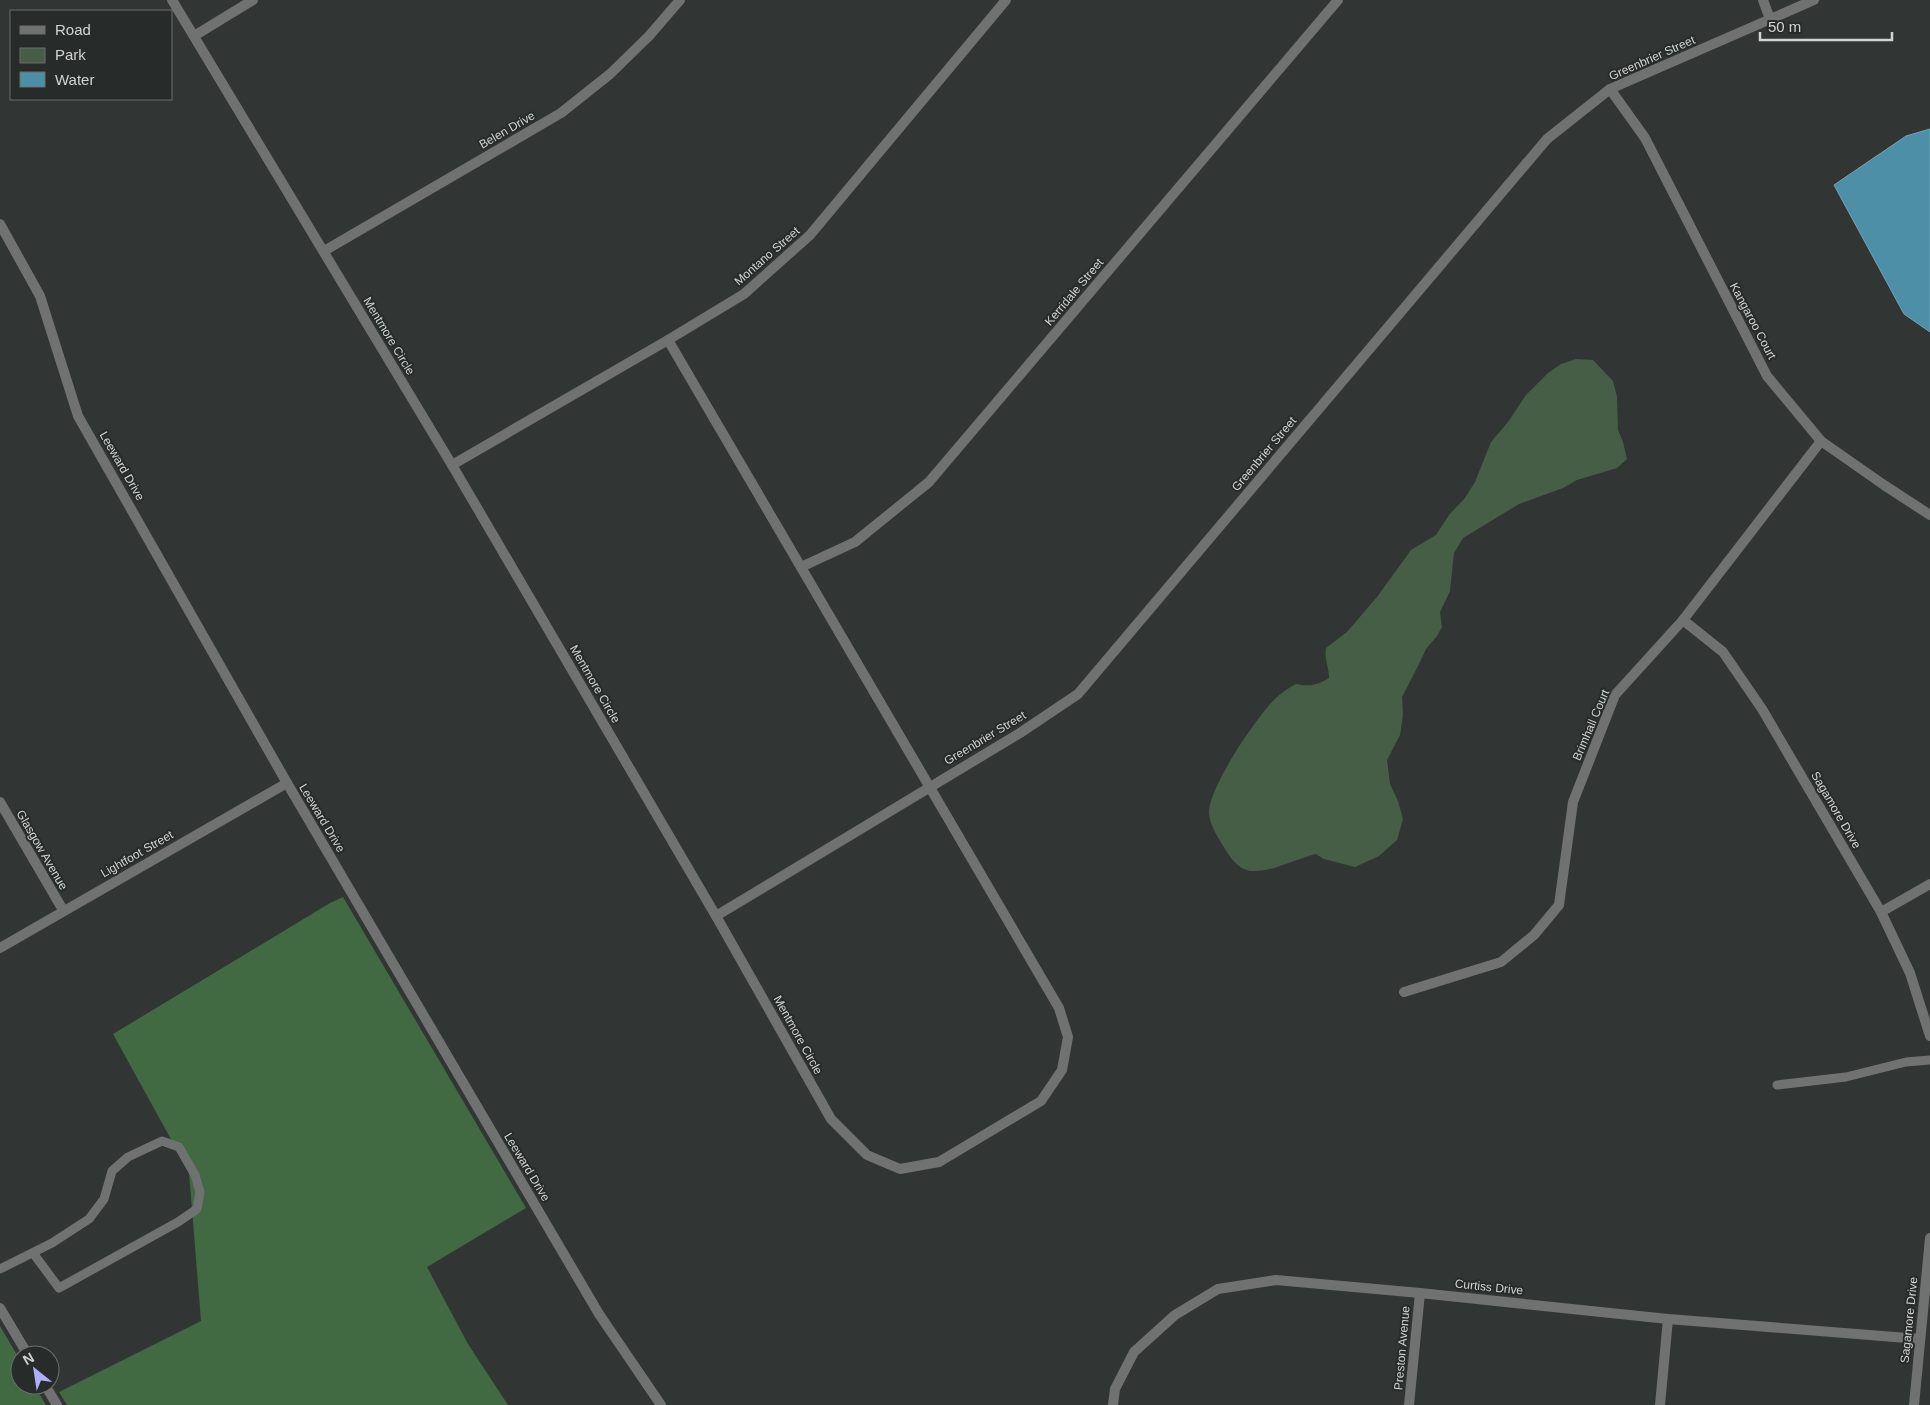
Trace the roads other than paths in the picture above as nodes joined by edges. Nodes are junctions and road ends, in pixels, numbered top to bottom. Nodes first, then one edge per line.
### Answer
1 (172, 0) edge
2 (253, 0) edge
3 (680, 0) edge
4 (1006, 0) edge
5 (1338, 0) edge
6 (1764, 0) edge
7 (1813, 0) edge
8 (1770, 19) junction
9 (194, 36) junction
10 (1610, 89) junction
11 (0, 224) edge
12 (324, 251) junction
13 (668, 340) junction
14 (1822, 441) junction
15 (452, 466) junction
16 (1930, 515) edge
17 (801, 567) junction
18 (1683, 620) junction
19 (287, 783) junction
20 (930, 786) junction
21 (0, 802) edge
22 (1930, 884) edge
23 (63, 910) junction
24 (1881, 912) junction
25 (716, 916) junction
26 (0, 948) edge
27 (1404, 992) dead end
28 (1930, 1036) edge
29 (1930, 1060) edge
30 (1777, 1085) dead end
31 (1930, 1238) edge
32 (33, 1253) junction
33 (0, 1269) edge
34 (1420, 1292) junction
35 (0, 1308) edge
36 (1668, 1319) junction
37 (1920, 1339) junction
38 (22, 1345) edge
39 (661, 1405) edge
40 (1113, 1405) edge
41 (1410, 1405) edge
42 (1660, 1405) edge
43 (1914, 1405) edge

1 - 9 street, Mentmore Circle
2 - 9 street
3 - 12 street, Belen Drive
4 - 13 street, Montano Street
5 - 17 street, Kerridale Street
6 - 8 street
7 - 8 street, Greenbrier Street
8 - 10 street, Greenbrier Street
9 - 12 street, Mentmore Circle
10 - 14 street, Kangaroo Court
10 - 20 street, Greenbrier Street
11 - 19 street, Leeward Drive
12 - 15 street, Mentmore Circle
13 - 15 street, Montano Street
13 - 17 street, Mentmore Circle
14 - 16 street, Kangaroo Court
14 - 18 street, Brimhall Court
15 - 25 street, Mentmore Circle
17 - 20 street, Mentmore Circle
18 - 24 street, Sagamore Drive
18 - 27 street, Brimhall Court
19 - 23 street, Lightfoot Street
19 - 39 street, Leeward Drive
20 - 25 street, Greenbrier Street
20 - 25 street, Mentmore Circle
21 - 23 street, Glasgow Avenue
22 - 24 street
23 - 26 street, Lightfoot Street
24 - 28 street, Sagamore Drive
29 - 30 lane
31 - 37 street, Sagamore Drive
32 - 32 lane
32 - 33 lane
34 - 36 street, Curtiss Drive
34 - 40 street, Curtiss Drive
34 - 41 street, Preston Avenue
35 - 38 street
36 - 37 street, Curtiss Drive
36 - 42 street
37 - 43 street, Sagamore Drive

